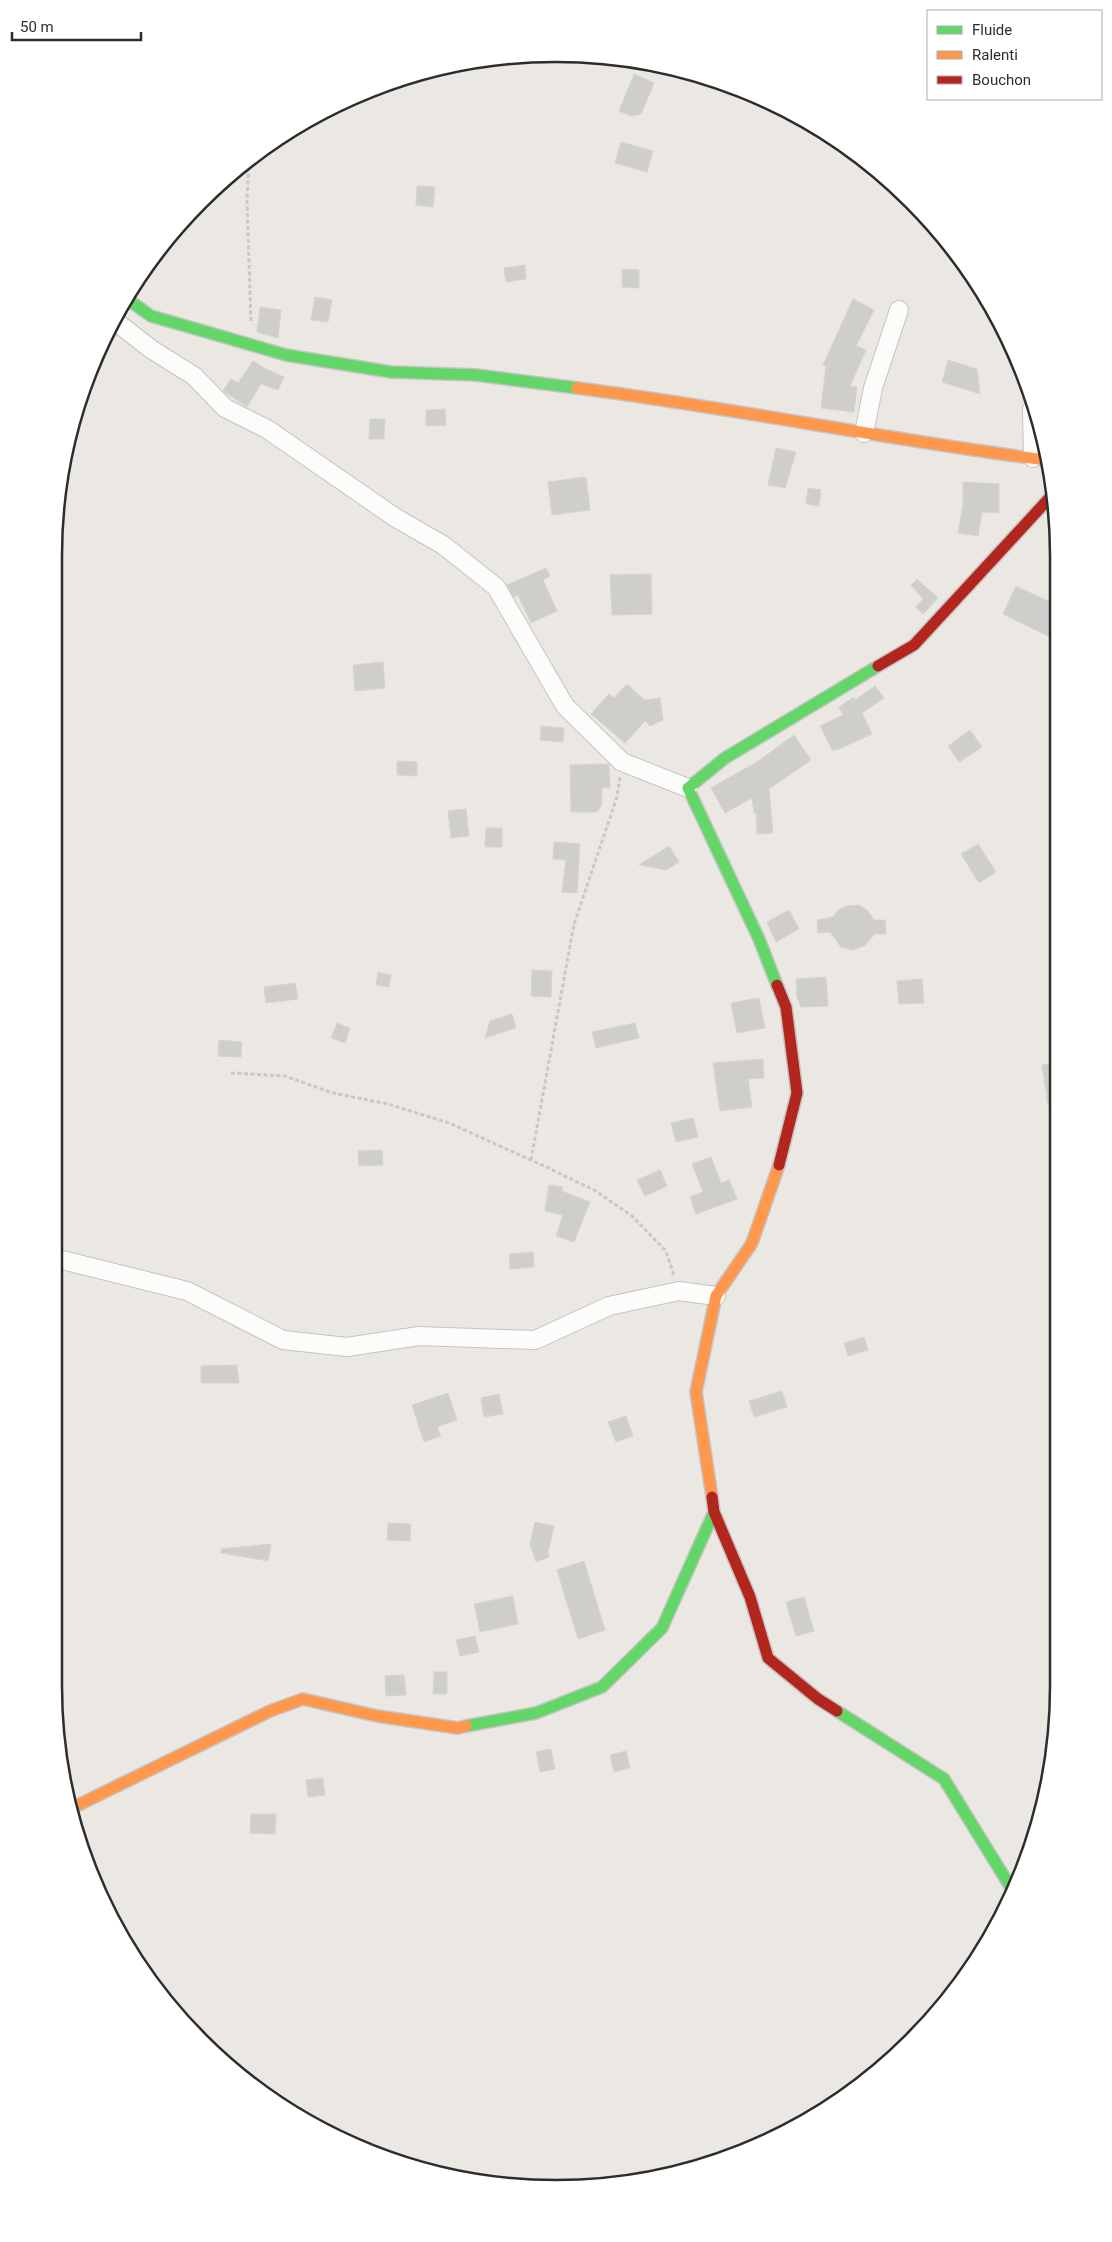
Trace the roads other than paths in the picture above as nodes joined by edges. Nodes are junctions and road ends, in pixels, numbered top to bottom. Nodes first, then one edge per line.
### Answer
1 (133, 303) edge
2 (899, 310) dead end
3 (120, 324) edge
4 (864, 434) junction
5 (1039, 459) edge
6 (1046, 502) edge
7 (688, 788) junction
8 (62, 1260) edge
9 (716, 1296) junction
10 (714, 1512) junction
11 (77, 1805) edge
12 (1008, 1883) edge

1 - 4 street
2 - 4 street
3 - 7 street
4 - 5 street
6 - 7 street
7 - 9 street
8 - 9 street
9 - 10 street
10 - 11 street
10 - 12 street

